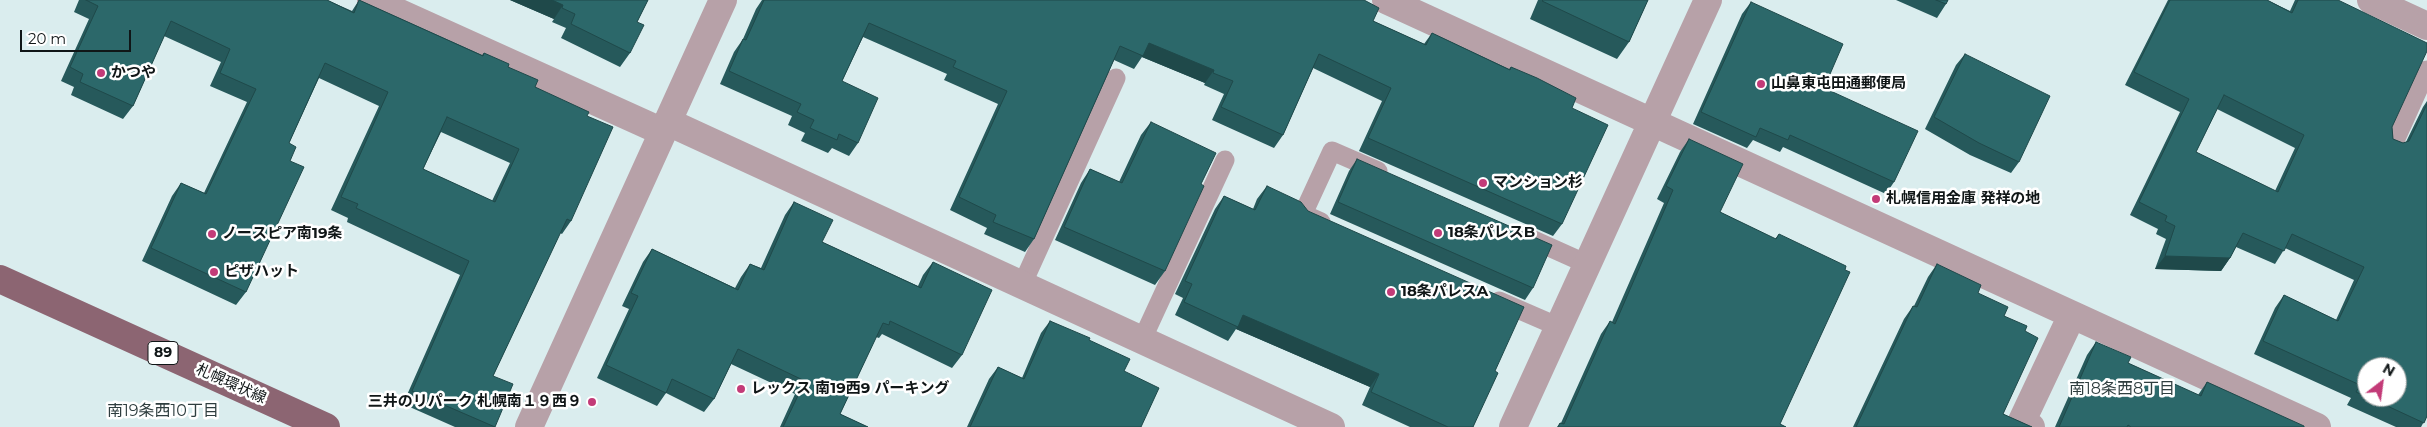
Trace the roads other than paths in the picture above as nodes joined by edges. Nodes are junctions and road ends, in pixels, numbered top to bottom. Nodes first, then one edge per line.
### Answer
1 (371, 0) edge
2 (723, 0) edge
3 (1386, 0) edge
4 (1708, 0) edge
5 (2371, 0) edge
6 (2427, 26) edge
7 (2427, 70) edge
8 (1116, 78) dead end
9 (1652, 122) junction
10 (666, 127) junction
11 (2393, 145) edge
12 (1225, 160) dead end
13 (1396, 178) edge
14 (1339, 230) edge
15 (1513, 231) edge
16 (1588, 264) junction
17 (0, 279) edge
18 (1022, 285) junction
19 (1484, 294) edge
20 (2072, 315) junction
21 (1559, 327) junction
22 (1142, 340) junction
23 (326, 427) edge
24 (529, 427) edge
25 (1331, 427) edge
26 (1513, 427) edge
27 (2031, 427) edge
28 (2317, 427) edge

1 - 10 street
2 - 10 street
3 - 9 street
4 - 9 street
5 - 6 street
7 - 11 lane
8 - 18 lane
9 - 16 street
9 - 20 street
10 - 18 street
10 - 24 street
12 - 22 lane
13 - 14 lane
15 - 16 lane
16 - 21 street
17 - 23 main road, 札幌環状線 / 89
18 - 22 street
19 - 21 lane
20 - 27 street
20 - 28 street
21 - 26 street
22 - 25 street

